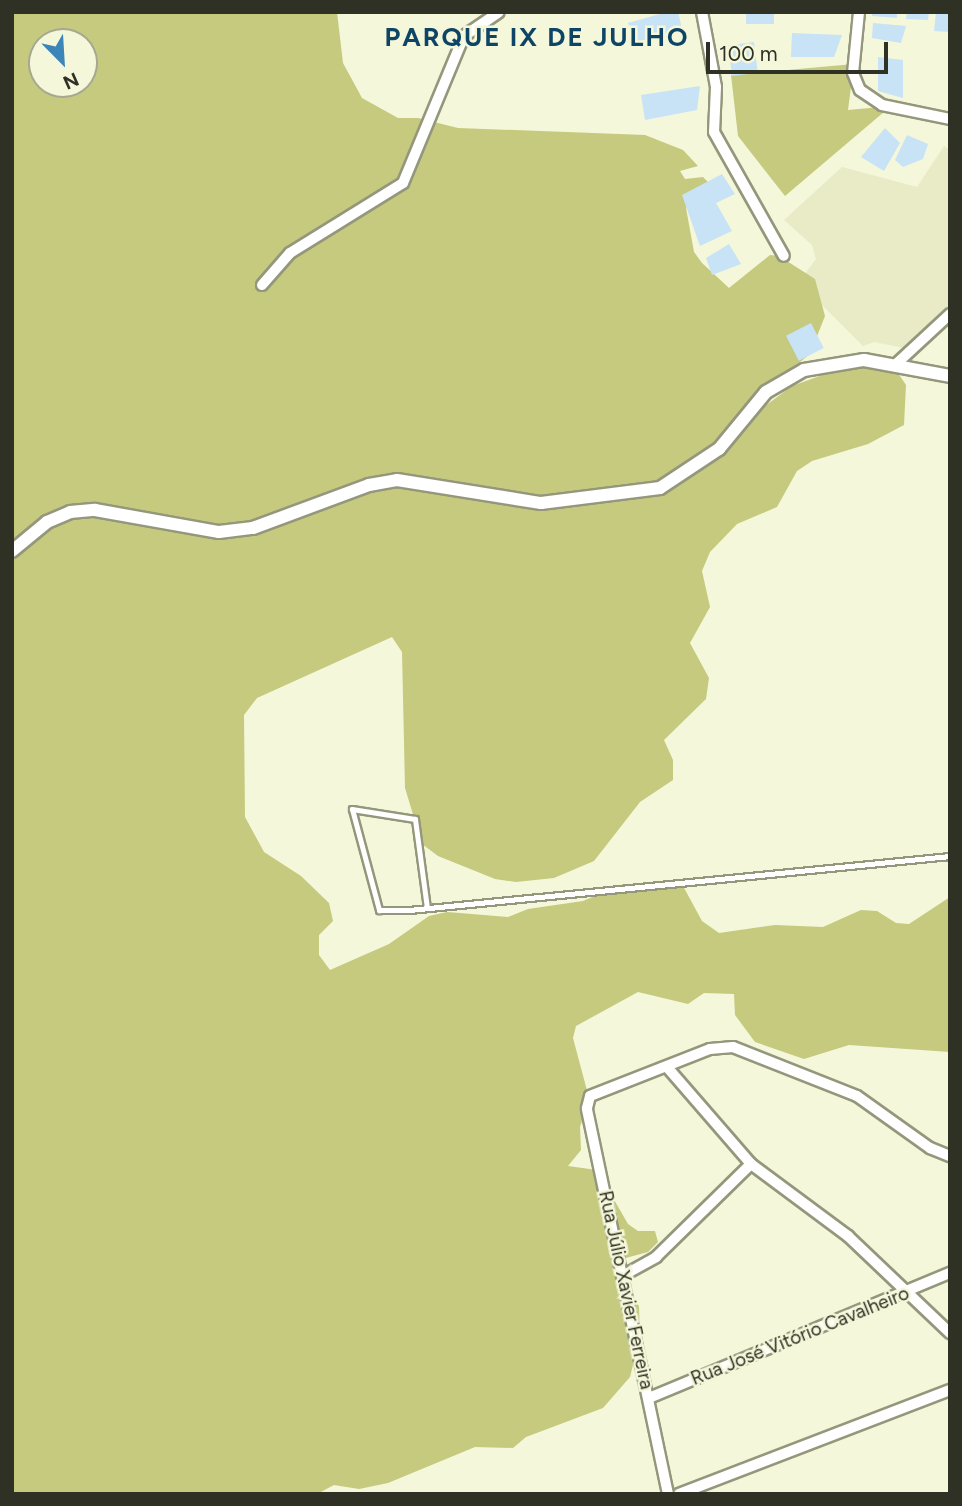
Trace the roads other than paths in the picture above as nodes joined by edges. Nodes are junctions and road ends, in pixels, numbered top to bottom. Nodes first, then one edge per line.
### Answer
1 (499, 12) edge
2 (702, 12) edge
3 (859, 12) edge
4 (950, 119) edge
5 (784, 256) dead end
6 (262, 285) dead end
7 (950, 314) edge
8 (895, 365) junction
9 (950, 376) edge
10 (12, 551) edge
11 (950, 856) edge
12 (427, 908) junction
13 (667, 1067) junction
14 (950, 1156) edge
15 (751, 1164) junction
16 (950, 1273) edge
17 (624, 1275) junction
18 (907, 1293) junction
19 (950, 1333) edge
20 (950, 1390) edge
21 (649, 1398) junction
22 (668, 1494) edge
23 (679, 1494) edge

1 - 6 street
2 - 5 street
3 - 4 street
7 - 8 street
8 - 9 street
8 - 10 street
11 - 12 lane
12 - 12 lane
13 - 14 street
13 - 15 street
13 - 17 street, Rua Júlio Xavier Ferreira
15 - 17 street
15 - 18 street
16 - 18 street, Rua José Vitório Cavalheiro
17 - 21 street, Rua Júlio Xavier Ferreira
18 - 19 street
18 - 21 street, Rua José Vitório Cavalheiro
20 - 23 street
21 - 22 street, Rua Júlio Xavier Ferreira

